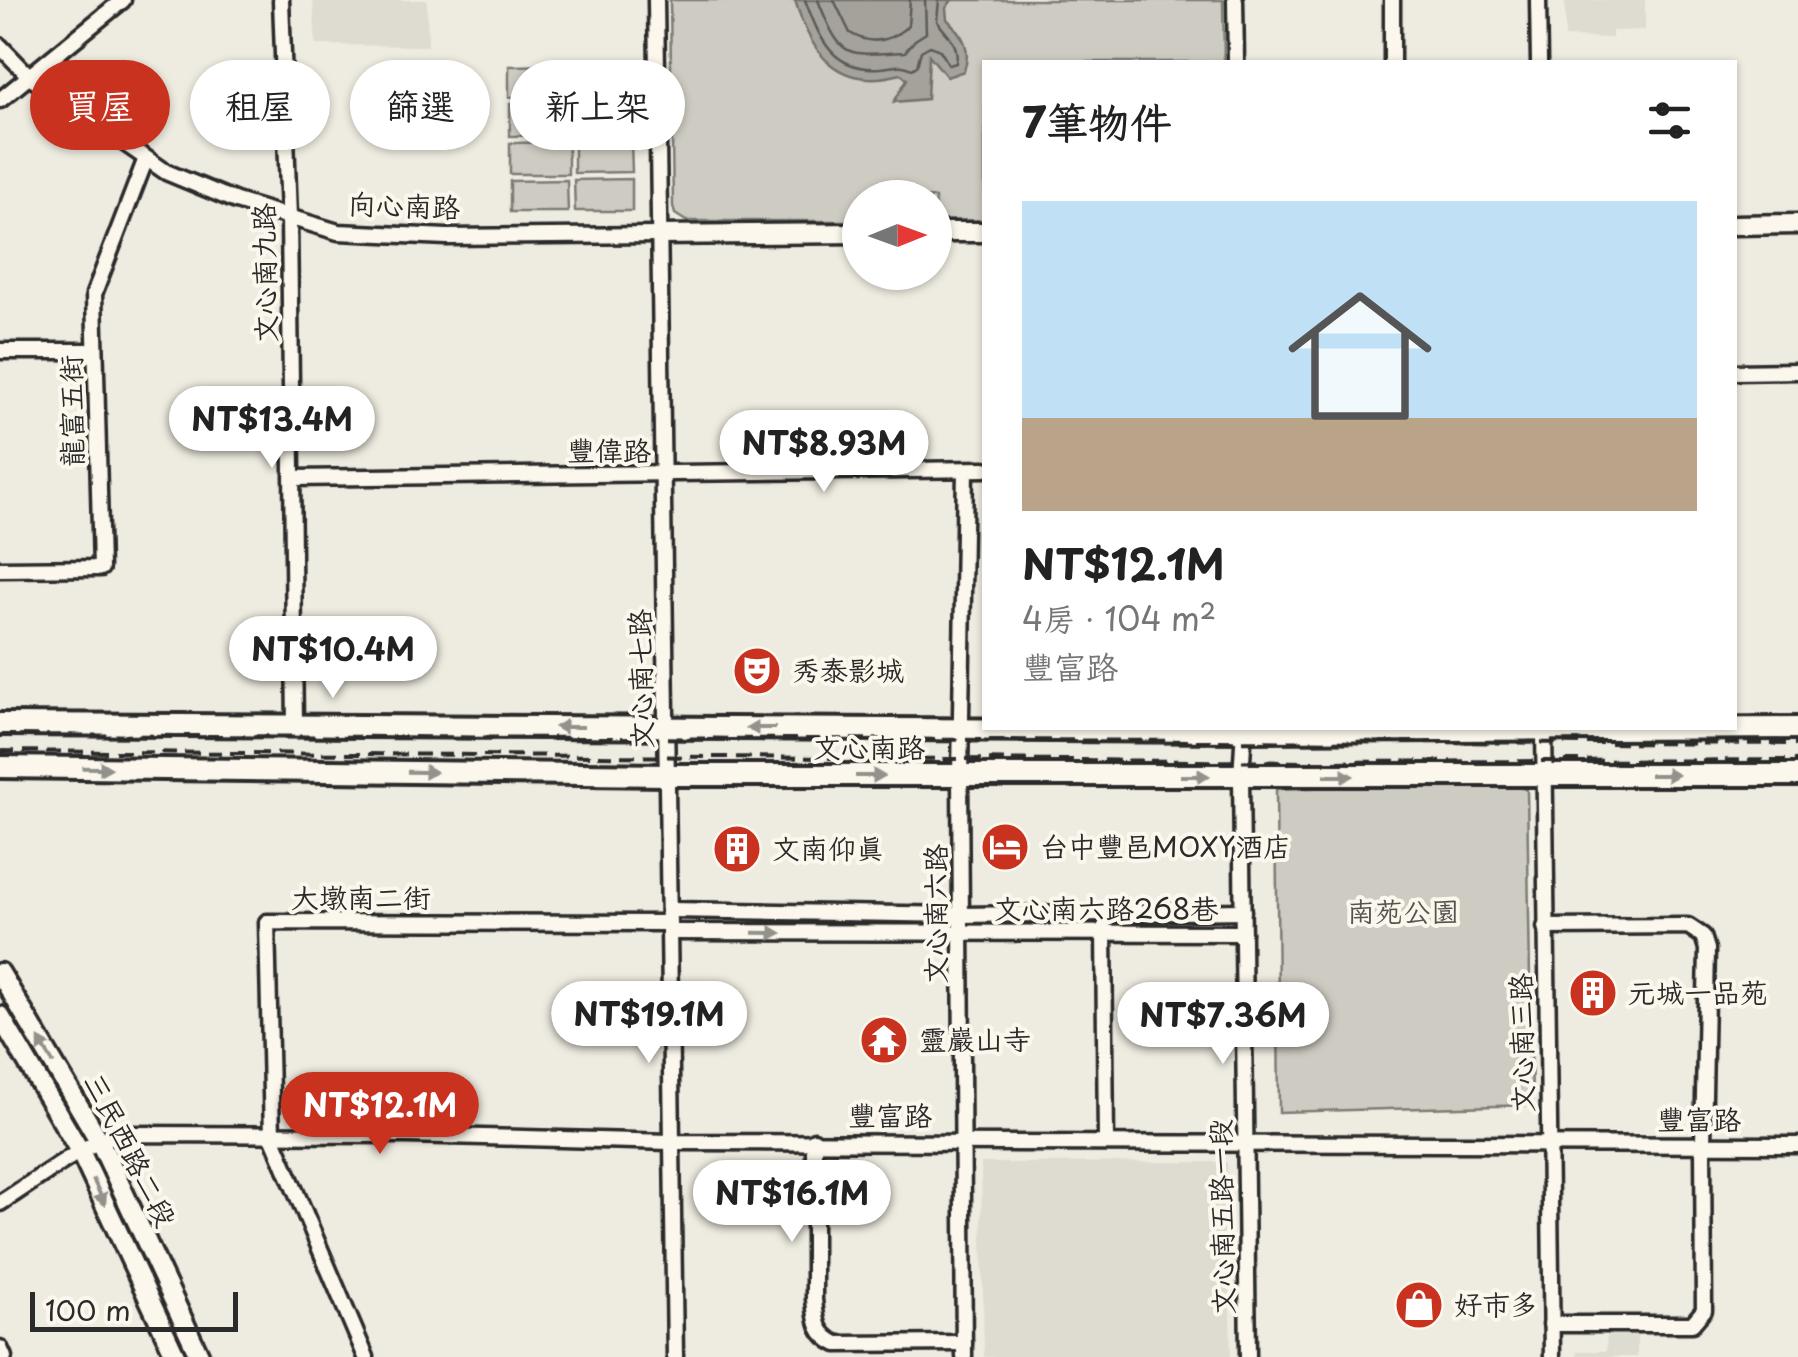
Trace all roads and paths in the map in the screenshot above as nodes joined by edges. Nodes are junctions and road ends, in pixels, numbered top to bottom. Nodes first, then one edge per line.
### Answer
1 (123, 0) edge
2 (282, 0) edge
3 (656, 0) edge
4 (1235, 0) edge
5 (1392, 0) edge
6 (1538, 0) edge
7 (0, 46) edge
8 (52, 60) edge
9 (1236, 60) edge
10 (1392, 60) edge
11 (1539, 60) edge
12 (30, 77) edge
13 (30, 79) edge
14 (0, 100) edge
15 (130, 150) edge
16 (145, 161) junction
17 (289, 217) junction
18 (1798, 224) edge
19 (1737, 225) edge
20 (952, 232) edge
21 (982, 232) edge
22 (842, 233) edge
23 (658, 235) junction
24 (0, 350) edge
25 (96, 352) junction
26 (1798, 371) edge
27 (1737, 372) edge
28 (965, 470) junction
29 (982, 470) edge
30 (663, 476) junction
31 (294, 478) junction
32 (0, 569) edge
33 (0, 724) edge
34 (295, 726) junction
35 (667, 728) junction
36 (1737, 728) edge
37 (1798, 728) edge
38 (961, 729) junction
39 (982, 729) edge
40 (1244, 730) edge
41 (1544, 730) edge
42 (4, 769) edge
43 (668, 775) junction
44 (1798, 775) edge
45 (960, 776) junction
46 (1241, 776) junction
47 (1544, 776) junction
48 (1242, 912) junction
49 (1104, 914) junction
50 (961, 915) junction
51 (670, 922) junction
52 (1545, 927) junction
53 (1243, 933) junction
54 (961, 934) junction
55 (1104, 934) junction
56 (0, 973) edge
57 (0, 1016) edge
58 (272, 1136) junction
59 (814, 1140) junction
60 (963, 1141) junction
61 (100, 1142) junction
62 (672, 1142) junction
63 (1106, 1142) junction
64 (1246, 1143) junction
65 (1702, 1144) junction
66 (1798, 1145) edge
67 (1549, 1146) junction
68 (81, 1152) junction
69 (0, 1203) edge
70 (1551, 1324) junction
71 (0, 1348) edge
72 (964, 1350) edge
73 (4, 1357) edge
74 (176, 1357) edge
75 (200, 1357) edge
76 (366, 1357) edge
77 (675, 1357) edge
78 (1248, 1357) edge
79 (1552, 1357) edge

1 - 8 street
2 - 17 street, 文心南九路
3 - 23 street, 文心南七路
4 - 9 street
5 - 10 street
6 - 11 street
7 - 12 street, 向心南路
13 - 14 street
15 - 16 street, 向心南路
16 - 17 street, 向心南路
16 - 25 street, 龍富五街
17 - 23 street, 向心南路
17 - 31 street, 文心南九路
18 - 19 street
20 - 21 street
22 - 23 street, 向心南路
23 - 30 street, 文心南七路
24 - 25 street
25 - 32 street, 龍富五街
26 - 27 street
28 - 29 street, 豐偉路
28 - 30 street, 豐偉路
28 - 38 street, 文心南六路
30 - 31 street, 豐偉路
30 - 35 street, 文心南七路
31 - 34 street, 文心南九路
33 - 34 main road, 文心南路
35 -> 34 main road, 文心南路
38 -> 35 main road, 文心南路
35 - 43 street, 文心南七路
36 - 37 main road, 文心南路
38 - 39 main road, 文心南路
38 - 45 street, 文心南六路
40 - 46 street, 文心南五路一段
41 - 47 street, 文心南三路
42 -> 43 main road, 文心南路
43 -> 45 main road, 文心南路
43 - 51 street, 文心南七路
47 -> 44 main road, 文心南路
45 -> 46 main road, 文心南路
45 - 50 street, 文心南六路
46 -> 47 main road, 文心南路
46 - 48 street, 文心南五路一段
47 - 52 street, 文心南三路
48 - 49 street, 文心南六路268巷
48 - 53 street, 文心南五路一段
49 - 50 street, 文心南六路268巷
49 - 55 street
50 - 51 street, 文心南六路268巷
50 - 54 street, 文心南六路
51 -> 54 street, 文心南六路268巷
51 - 58 street, 大墩南二街
51 - 62 street, 文心南七路
52 - 65 street
52 - 67 street, 文心南三路
53 - 55 street, 文心南六路268巷
53 - 64 street, 文心南五路一段
54 - 55 street, 文心南六路268巷
54 - 60 street, 文心南六路
55 - 63 street
61 -> 56 street, 三民西路二段
57 - 68 street, 三民西路二段
58 - 61 street, 豐富路
58 - 62 street, 豐富路
58 - 76 street, 大墩南二街
59 - 60 street, 豐富路
59 - 62 street, 豐富路
59 - 72 street
60 - 63 street, 豐富路
60 - 72 street, 文心南六路
61 - 68 street, 豐富路
61 - 75 street, 三民西路二段
62 - 77 street, 文心南七路
63 - 64 street, 豐富路
64 - 67 street, 豐富路
64 - 78 street, 文心南五路一段
65 - 66 street, 豐富路
65 - 67 street, 豐富路
65 - 70 street
67 - 70 street, 文心南三路
68 - 69 street, 豐富路
68 -> 74 street, 三民西路二段
70 - 79 street, 文心南三路
71 - 73 street

